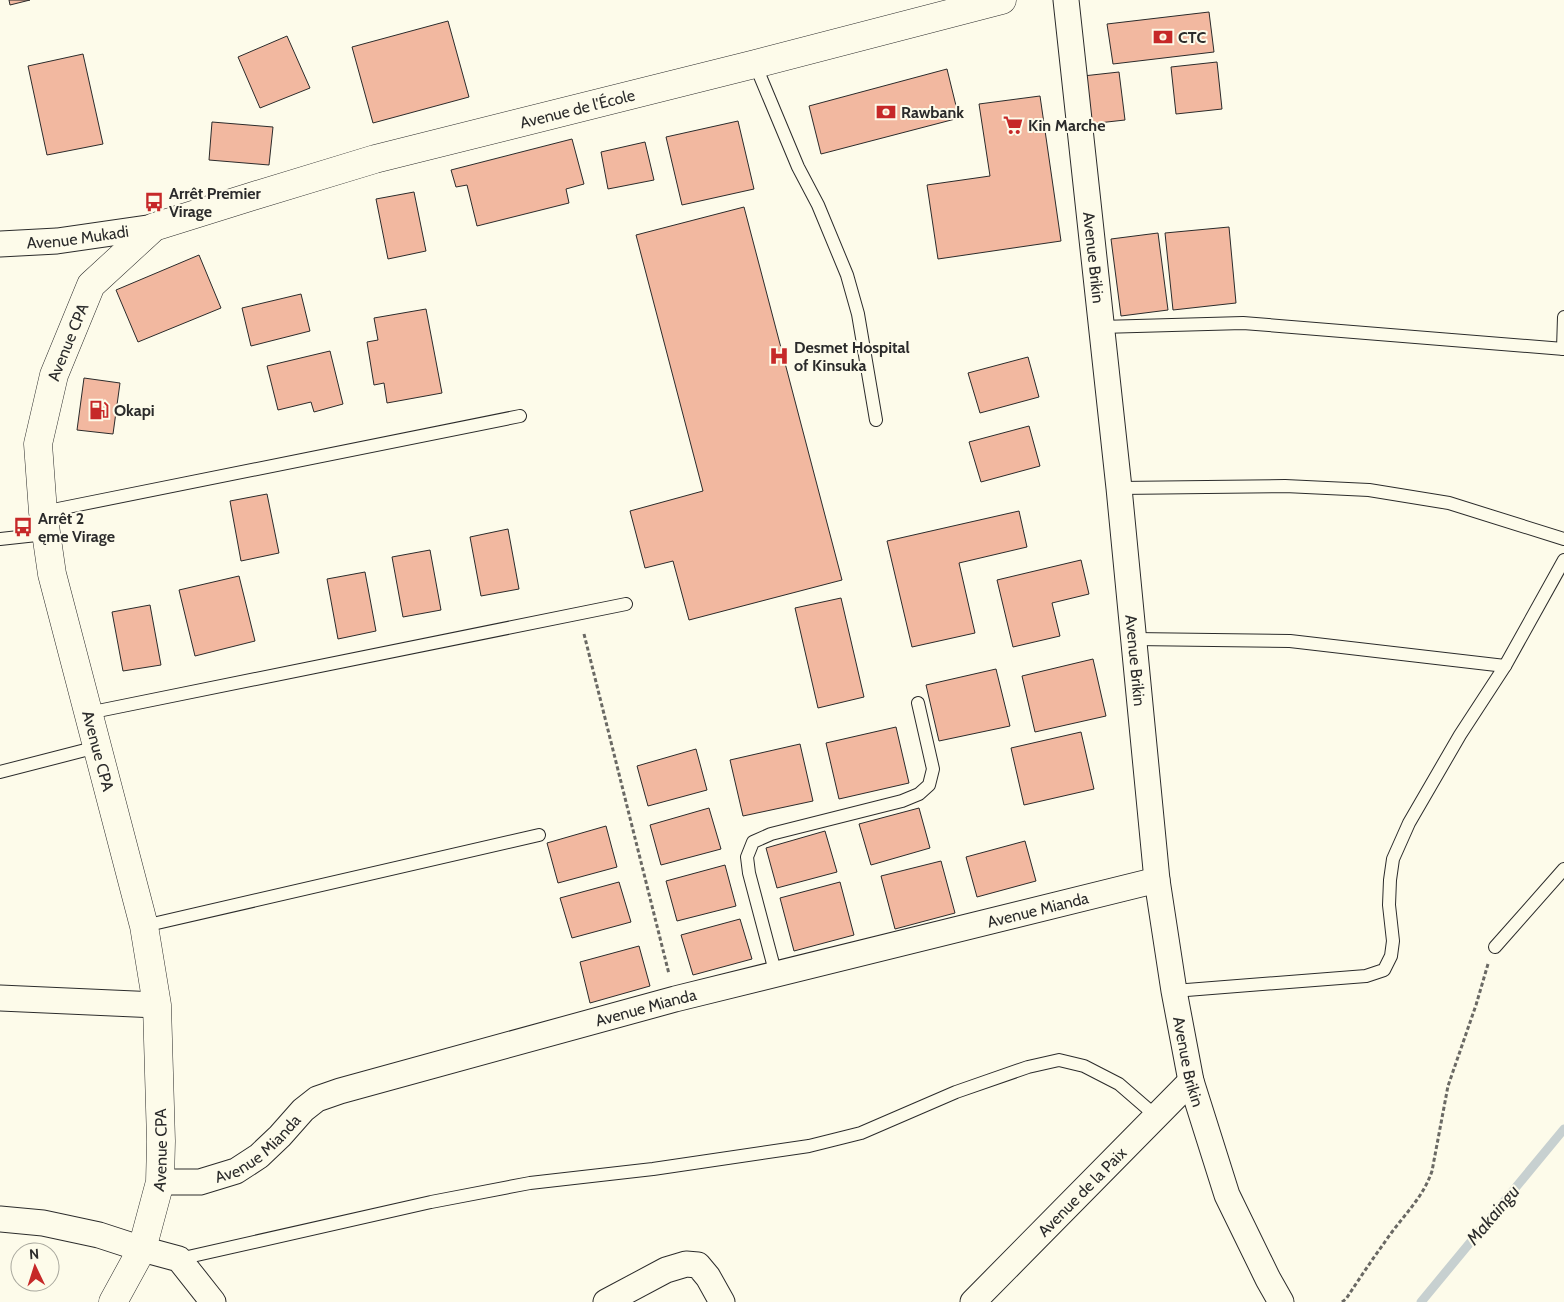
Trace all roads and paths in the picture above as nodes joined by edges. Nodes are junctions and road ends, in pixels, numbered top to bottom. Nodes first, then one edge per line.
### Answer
1 (1002, 0) edge
2 (1066, 0) edge
3 (755, 64) junction
4 (154, 227) junction
5 (0, 244) edge
6 (1564, 317) edge
7 (1101, 327) junction
8 (1564, 349) edge
9 (520, 416) dead end
10 (876, 420) dead end
11 (1119, 488) junction
12 (44, 523) junction
13 (0, 539) edge
14 (1564, 539) edge
15 (1564, 560) edge
16 (626, 604) dead end
17 (579, 614) junction
18 (1134, 638) junction
19 (1506, 666) junction
20 (918, 703) dead end
21 (88, 713) junction
22 (97, 747) junction
23 (0, 772) edge
24 (539, 835) dead end
25 (1564, 869) edge
26 (1157, 880) junction
27 (144, 926) junction
28 (1495, 947) joint
29 (776, 975) junction
30 (1174, 990) junction
31 (0, 998) edge
32 (675, 999) junction
33 (157, 1004) junction
34 (1191, 1081) junction
35 (1156, 1116) junction
36 (160, 1182) junction
37 (0, 1219) edge
38 (142, 1249) junction
39 (179, 1259) junction
40 (113, 1302) edge
41 (213, 1302) edge
42 (606, 1302) edge
43 (722, 1302) edge
44 (973, 1302) edge
45 (1281, 1302) edge
46 (1342, 1302) edge

1 - 3 street, Avenue de l'École
2 - 7 street, Avenue Brikin
3 - 4 street, Avenue de l'École
3 - 10 lane
4 - 5 street, Avenue Mukadi
4 - 12 street, Avenue CPA
6 - 8 lane
7 - 8 lane
7 - 11 street, Avenue Brikin
9 - 12 lane
11 - 14 lane
11 - 18 street, Avenue Brikin
12 - 13 lane
12 - 21 street, Avenue CPA
15 - 19 lane
16 - 17 lane
17 - 21 lane
17 - 32 path
18 - 19 lane
18 - 26 street, Avenue Brikin
19 - 30 lane
20 - 29 lane
21 - 22 street, Avenue CPA
22 - 23 lane
22 - 27 street, Avenue CPA
24 - 27 lane
25 - 28 lane
26 - 29 street, Avenue Mianda
26 - 30 street, Avenue Brikin
27 - 33 street, Avenue CPA
28 - 46 path
29 - 32 street, Avenue Mianda
30 - 34 street, Avenue Brikin
31 - 33 street
32 - 36 street, Avenue Mianda
33 - 36 street, Avenue CPA
34 - 35 street, Avenue de la Paix
34 - 45 street, Avenue Brikin
35 - 39 lane
35 - 44 street, Avenue de la Paix
36 - 38 street, Avenue CPA
37 - 38 street
38 - 39 street
38 - 40 street, Avenue CPA
39 - 41 street
42 - 43 street

